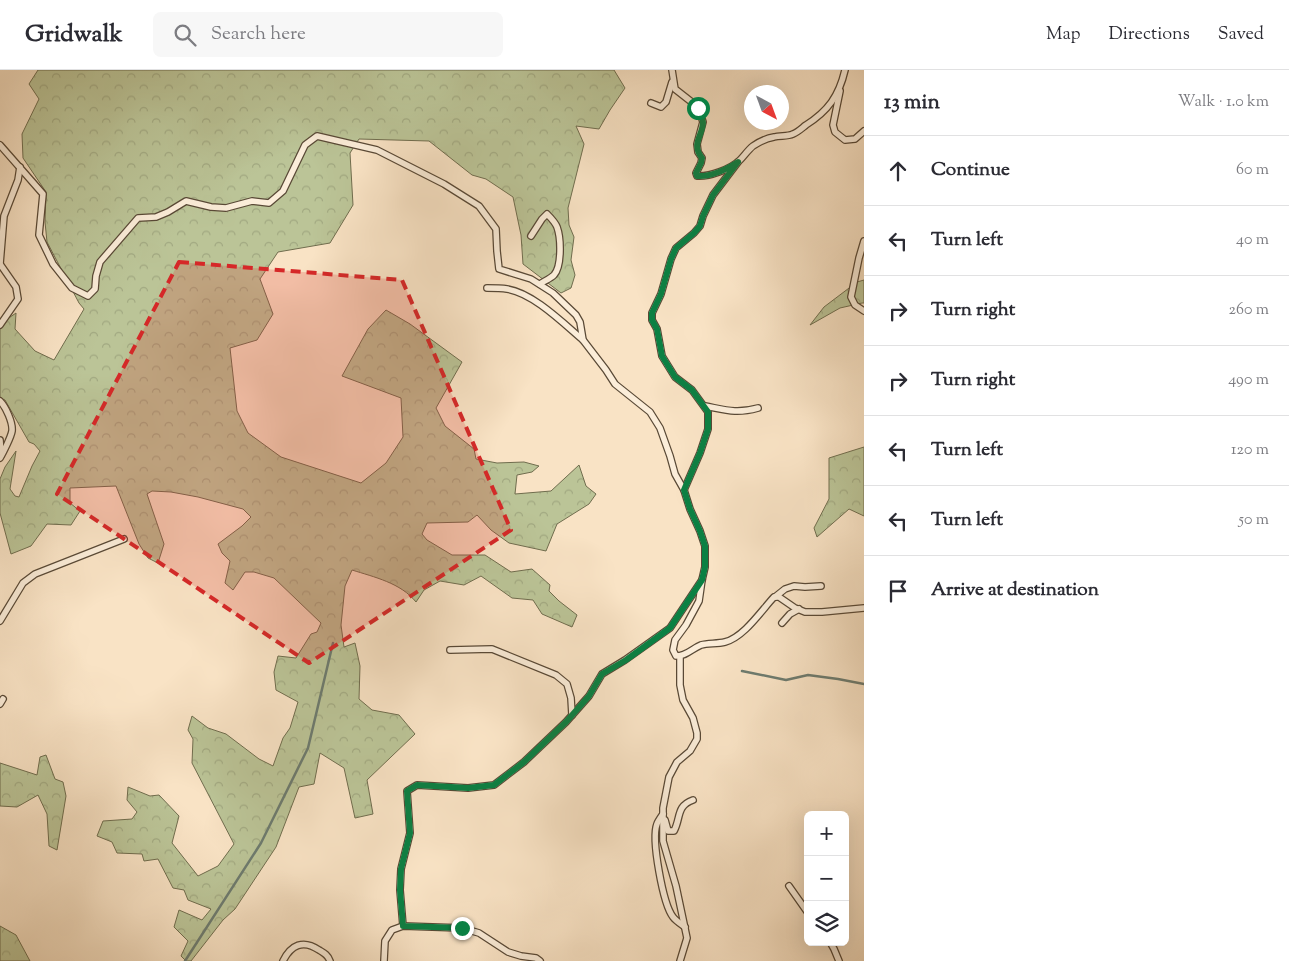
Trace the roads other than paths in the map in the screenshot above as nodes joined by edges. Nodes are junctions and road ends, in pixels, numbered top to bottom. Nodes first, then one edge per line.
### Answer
1 (672, 70) edge
2 (845, 70) edge
3 (673, 80) junction
4 (842, 84) junction
5 (651, 103) dead end
6 (864, 131) edge
7 (0, 145) edge
8 (738, 162) junction
9 (20, 167) junction
10 (531, 236) dead end
11 (864, 242) edge
12 (0, 264) edge
13 (540, 284) junction
14 (488, 288) dead end
15 (864, 311) edge
16 (0, 325) edge
17 (583, 340) junction
18 (0, 401) edge
19 (705, 406) junction
20 (758, 408) dead end
21 (0, 440) edge
22 (0, 458) edge
23 (684, 490) junction
24 (124, 539) dead end
25 (702, 580) junction
26 (821, 586) dead end
27 (775, 597) junction
28 (864, 608) edge
29 (799, 609) junction
30 (0, 621) edge
31 (782, 623) dead end
32 (450, 650) dead end
33 (680, 656) junction
34 (572, 715) junction
35 (693, 800) dead end
36 (663, 811) junction
37 (789, 886) dead end
38 (804, 907) edge
39 (403, 926) junction
40 (685, 928) junction
41 (832, 946) edge
42 (283, 961) edge
43 (330, 961) edge
44 (384, 961) edge
45 (540, 961) edge
46 (680, 961) edge
47 (839, 961) edge

1 - 3 street
2 - 4 street
3 - 5 street
3 - 8 street
4 - 6 street
4 - 8 street
7 - 9 street
8 - 19 street
9 - 12 street
9 - 13 street
10 - 13 street
11 - 15 street
12 - 16 street
13 - 17 street
14 - 17 street
17 - 23 street
18 - 22 street
19 - 20 street
19 - 23 street
21 - 22 street
23 - 25 street
24 - 30 street
25 - 33 street
25 - 34 street
26 - 27 street
27 - 29 street
27 - 33 street
28 - 29 street
29 - 31 street
32 - 34 street
33 - 36 street
34 - 39 street
35 - 36 street
36 - 40 street
36 - 40 street
37 - 38 street
39 - 44 street
39 - 45 street
40 - 46 street
41 - 47 street
42 - 43 street

